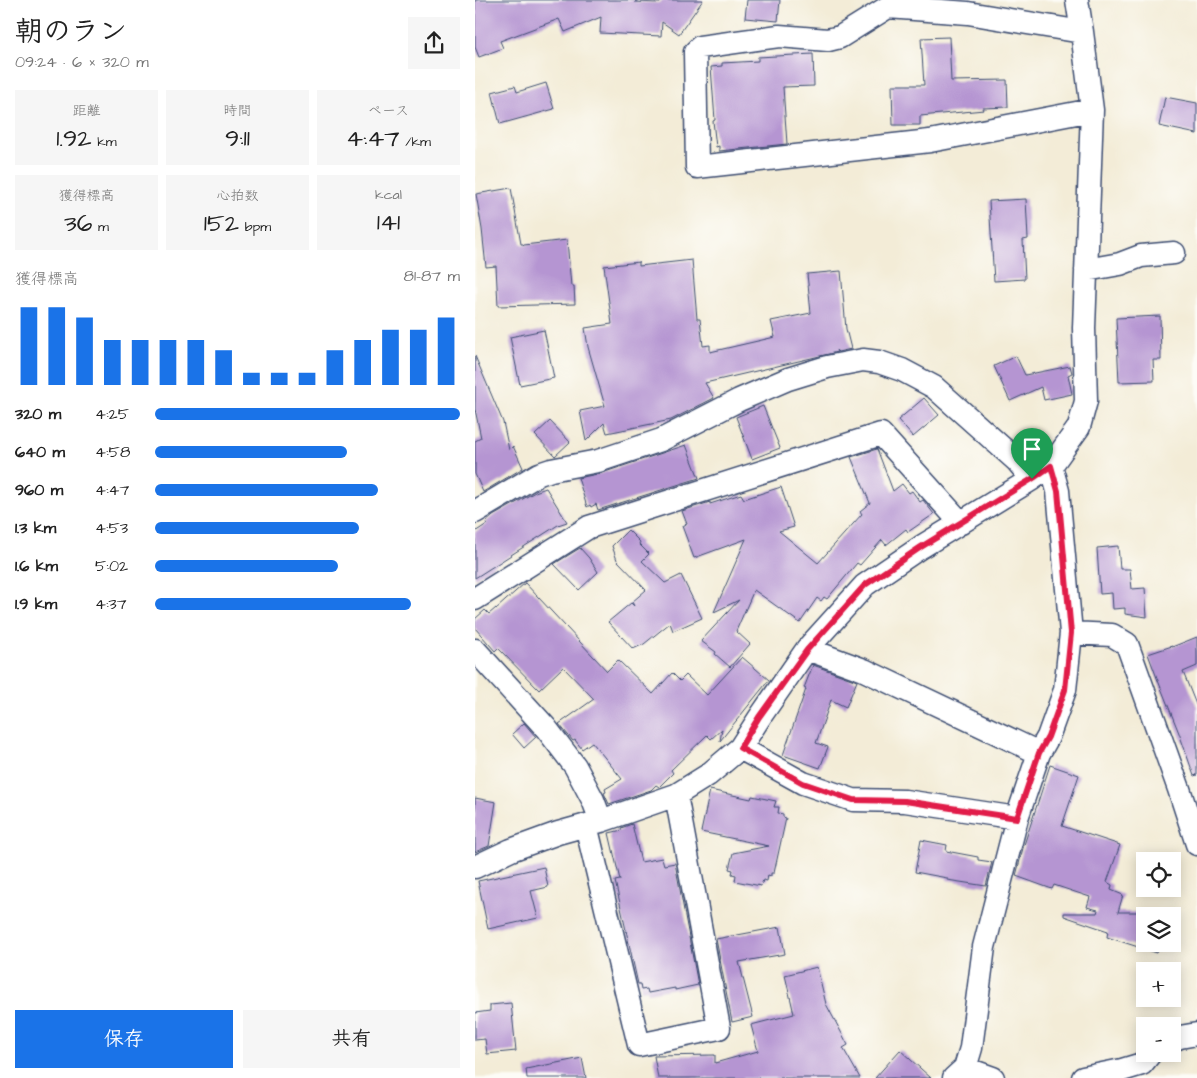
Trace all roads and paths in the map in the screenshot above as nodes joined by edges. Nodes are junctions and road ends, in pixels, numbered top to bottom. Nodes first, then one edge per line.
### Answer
1 (1077, 0) edge
2 (1082, 32) junction
3 (1092, 110) junction
4 (1174, 253) dead end
5 (1085, 270) junction
6 (1051, 466) junction
7 (1032, 479) junction
8 (475, 512) edge
9 (961, 523) junction
10 (475, 600) edge
11 (1071, 633) junction
12 (475, 650) edge
13 (807, 650) junction
14 (740, 748) junction
15 (1039, 753) junction
16 (676, 795) junction
17 (1017, 818) junction
18 (593, 823) junction
19 (1197, 844) edge
20 (475, 866) edge
21 (1197, 1034) edge
22 (1181, 1037) edge
23 (1144, 1062) edge
24 (959, 1073) edge
25 (993, 1078) edge
26 (1083, 1078) edge

1 - 2 street
2 - 3 street
2 - 3 street
3 - 5 street
4 - 5 street
5 - 6 street
6 - 7 street
6 - 11 street
7 - 8 street
7 - 9 street
9 - 10 street
9 - 13 street
11 - 15 street
11 - 19 street
12 - 18 street
13 - 14 street
13 - 15 street
14 - 16 street
14 - 17 street
15 - 17 street
16 - 18 street
16 - 18 street
17 - 24 street
18 - 20 street
21 - 22 street
23 - 26 street
24 - 25 street

